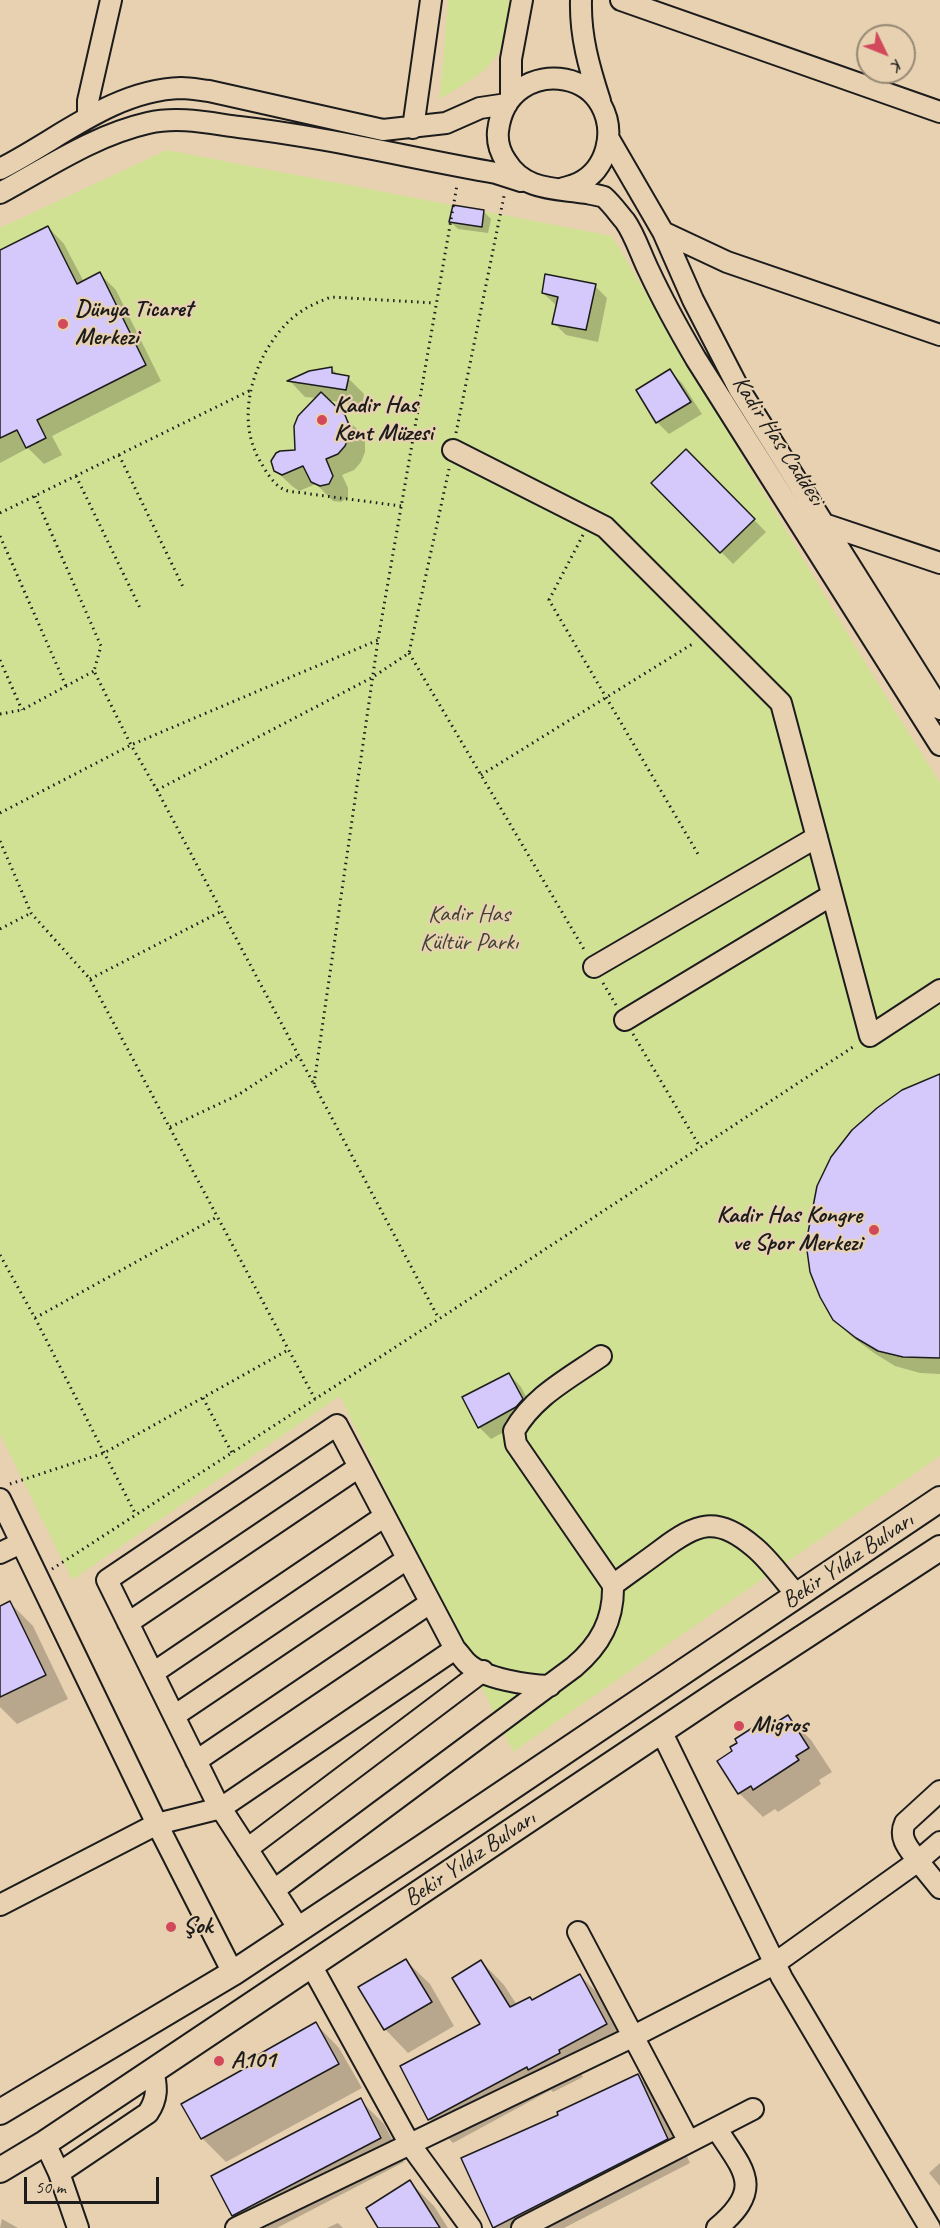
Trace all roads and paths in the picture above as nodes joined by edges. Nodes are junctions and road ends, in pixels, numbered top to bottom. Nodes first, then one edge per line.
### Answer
1 (111, 0) edge
2 (431, 0) edge
3 (522, 0) edge
4 (581, 0) edge
5 (621, 0) edge
6 (509, 101) junction
7 (601, 104) junction
8 (940, 111) edge
9 (88, 117) junction
10 (413, 128) junction
11 (609, 139) junction
12 (0, 169) edge
13 (526, 182) junction
14 (561, 189) junction
15 (0, 193) edge
16 (452, 205) dead end
17 (502, 213) dead end
18 (500, 221) dead end
19 (663, 232) junction
20 (435, 303) junction
21 (940, 335) edge
22 (251, 390) junction
23 (453, 450) dead end
24 (119, 455) junction
25 (76, 476) junction
26 (35, 496) junction
27 (401, 506) junction
28 (0, 513) edge
29 (591, 520) junction
30 (824, 524) junction
31 (0, 536) edge
32 (940, 563) edge
33 (184, 589) dead end
34 (140, 608) dead end
35 (711, 633) junction
36 (378, 640) junction
37 (409, 652) dead end
38 (0, 660) edge
39 (94, 670) junction
40 (373, 677) junction
41 (66, 686) junction
42 (606, 698) junction
43 (940, 709) edge
44 (22, 710) junction
45 (0, 714) edge
46 (131, 745) junction
47 (940, 745) edge
48 (482, 776) junction
49 (157, 789) junction
50 (0, 813) edge
51 (817, 837) junction
52 (0, 841) edge
53 (698, 854) dead end
54 (832, 895) junction
55 (222, 911) junction
56 (30, 913) junction
57 (0, 929) edge
58 (594, 967) junction
59 (90, 979) junction
60 (940, 990) edge
61 (625, 1020) junction
62 (870, 1036) junction
63 (298, 1055) junction
64 (314, 1084) junction
65 (170, 1128) junction
66 (700, 1148) junction
67 (217, 1216) junction
68 (0, 1255) edge
69 (35, 1318) junction
70 (439, 1319) junction
71 (288, 1350) junction
72 (601, 1356) dead end
73 (203, 1398) junction
74 (315, 1399) junction
75 (104, 1453) junction
76 (232, 1453) junction
77 (359, 1467) junction
78 (0, 1487) edge
79 (0, 1499) edge
80 (940, 1499) edge
81 (136, 1515) junction
82 (385, 1516) junction
83 (21, 1543) junction
84 (940, 1548) edge
85 (0, 1553) edge
86 (407, 1559) junction
87 (38, 1578) junction
88 (613, 1585) junction
89 (797, 1595) junction
90 (430, 1602) junction
91 (128, 1623) junction
92 (455, 1649) junction
93 (483, 1671) junction
94 (153, 1672) junction
95 (550, 1686) junction
96 (174, 1716) junction
97 (662, 1731) junction
98 (196, 1761) junction
99 (940, 1791) edge
100 (221, 1808) junction
101 (157, 1824) junction
102 (940, 1842) edge
103 (247, 1849) junction
104 (918, 1862) junction
105 (940, 1888) edge
106 (274, 1890) junction
107 (0, 1905) edge
108 (299, 1929) junction
109 (578, 1932) dead end
110 (774, 1964) junction
111 (311, 1965) junction
112 (232, 1973) junction
113 (632, 2037) junction
114 (153, 2070) junction
115 (753, 2109) dead end
116 (0, 2112) edge
117 (716, 2128) junction
118 (689, 2142) junction
119 (45, 2143) junction
120 (409, 2143) junction
121 (0, 2169) edge
122 (59, 2173) junction
123 (932, 2225) edge
124 (245, 2226) edge
125 (78, 2228) edge
126 (471, 2228) edge
127 (522, 2228) edge
128 (717, 2228) edge

1 - 9 street
2 - 10 street
3 - 6 street
4 - 7 street
5 - 8 street
6 - 7 street
6 - 10 street
6 - 13 street
7 - 11 street
9 - 10 street
9 - 12 street
11 - 14 street
11 - 19 street, Kadir Has Caddesi
13 - 14 street
13 - 15 street
14 - 47 street, Kadir Has Caddesi
16 - 20 path
17 - 18 path
19 - 21 street
19 - 30 street, Kadir Has Caddesi
20 - 22 path
20 - 27 path
22 - 24 path
22 - 27 path
23 - 29 street
24 - 25 path
24 - 33 path
25 - 26 path
25 - 34 path
26 - 28 path
26 - 39 path
27 - 36 path
29 - 35 street
29 - 42 path
30 - 32 street
30 - 43 street, Kadir Has Caddesi
31 - 41 path
35 - 42 path
35 - 51 street
36 - 40 path
36 - 46 path
37 - 48 path
38 - 44 path
39 - 41 path
39 - 46 path
40 - 49 path
40 - 64 path
41 - 44 path
42 - 48 path
42 - 53 path
44 - 45 path
46 - 49 path
46 - 50 path
48 - 58 path
49 - 55 path
51 - 54 street
51 - 58 street
52 - 56 path
54 - 61 street
54 - 62 street
55 - 59 path
55 - 63 path
56 - 57 path
56 - 59 path
58 - 61 path
59 - 65 path
60 - 62 street
61 - 66 path
62 - 66 path
63 - 64 path
63 - 65 path
64 - 70 path
65 - 67 path
66 - 70 path
67 - 69 path
67 - 71 path
68 - 69 path
69 - 75 path
70 - 74 path
71 - 73 path
71 - 74 path
72 - 88 street
73 - 75 path
73 - 76 path
74 - 76 path
75 - 78 path
75 - 81 path
76 - 81 path
77 - 82 street
77 - 91 street
77 - 91 street
79 - 83 street
80 - 89 main road, Bekir Yıldız Bulvarı
81 - 87 path
82 - 86 street
82 - 94 street
83 - 85 street
83 - 87 street
84 - 97 main road, Bekir Yıldız Bulvarı
86 - 90 street
86 - 96 street
87 - 101 street
88 - 89 street
88 - 95 street
89 - 108 main road, Bekir Yıldız Bulvarı
90 - 92 street
90 - 98 street
91 - 94 street
92 - 93 street
92 - 100 street
93 - 95 street
93 - 103 street
94 - 96 street
95 - 106 street
96 - 98 street
97 - 110 street
97 - 111 main road, Bekir Yıldız Bulvarı
98 - 100 street
99 - 104 street
100 - 101 street
100 - 103 street
101 - 107 street
101 - 112 street
102 - 104 street
103 - 106 street
104 - 105 street
104 - 110 street
106 - 108 street
108 - 112 main road, Bekir Yıldız Bulvarı
109 - 113 street
110 - 113 street
110 - 123 street
111 - 114 main road, Bekir Yıldız Bulvarı
111 - 120 street
112 - 116 main road, Bekir Yıldız Bulvarı
113 - 118 street
113 - 120 street
114 - 119 main road, Bekir Yıldız Bulvarı
114 - 122 street
115 - 117 street
117 - 118 street
117 - 128 street
118 - 127 street
119 - 121 main road, Bekir Yıldız Bulvarı
119 - 122 street
120 - 124 street
120 - 126 street
122 - 125 street

